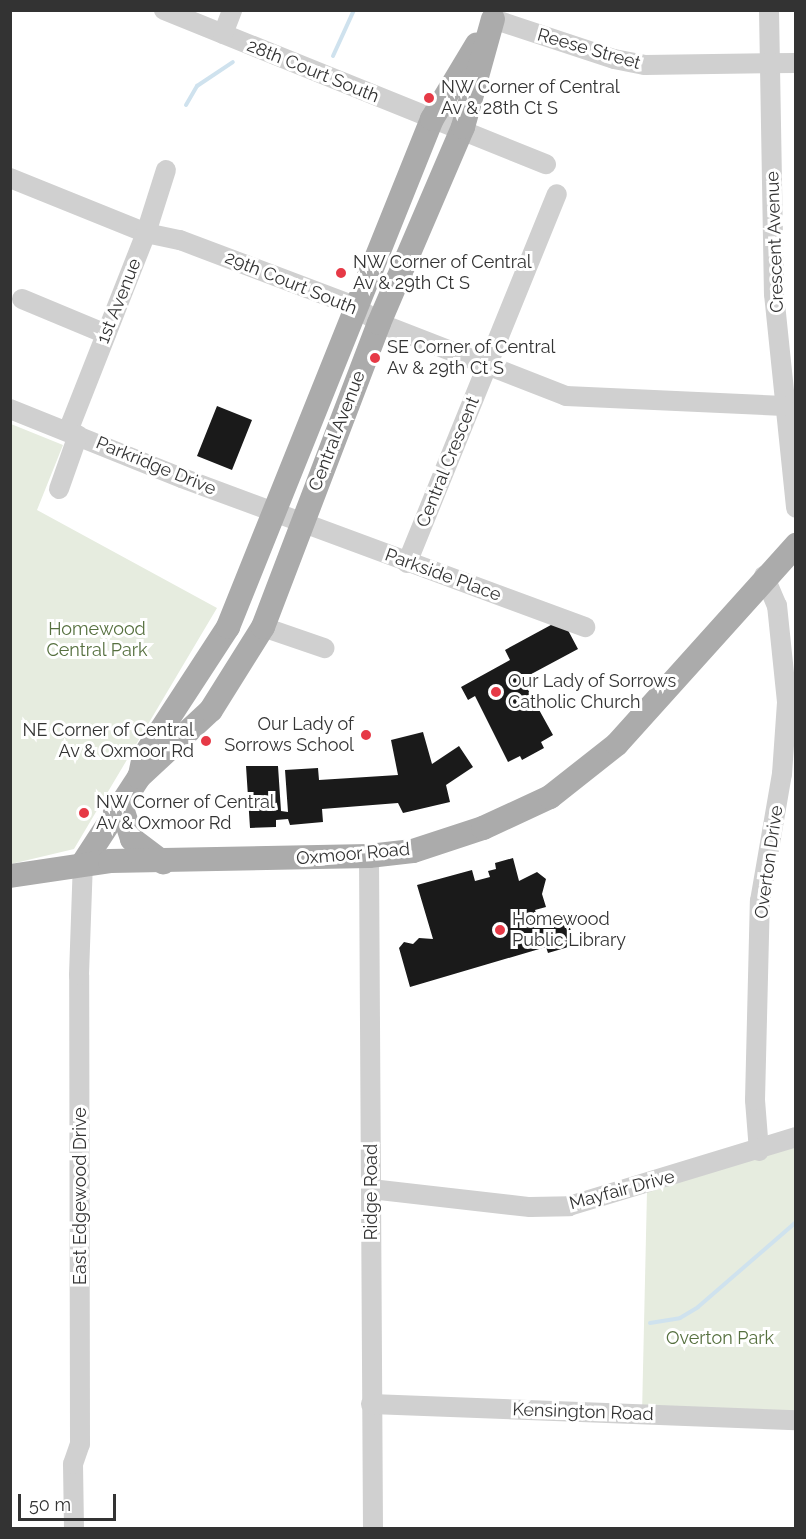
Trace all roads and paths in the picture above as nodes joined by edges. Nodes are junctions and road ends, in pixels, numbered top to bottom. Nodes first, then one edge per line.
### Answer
1 (164, 10) edge
2 (232, 10) edge
3 (769, 10) edge
4 (495, 15) edge
5 (223, 34) junction
6 (771, 63) junction
7 (795, 63) edge
8 (432, 119) junction
9 (462, 130) junction
10 (546, 164) dead end
11 (166, 170) dead end
12 (10, 178) edge
13 (557, 194) dead end
14 (146, 233) junction
15 (22, 299) dead end
16 (355, 306) junction
17 (379, 323) junction
18 (106, 334) junction
19 (485, 367) junction
20 (784, 406) junction
21 (10, 409) edge
22 (73, 433) junction
23 (58, 489) dead end
24 (795, 508) edge
25 (274, 512) junction
26 (301, 522) junction
27 (795, 545) edge
28 (407, 563) junction
29 (764, 576) junction
30 (263, 627) junction
31 (585, 627) dead end
32 (324, 648) dead end
33 (139, 777) junction
34 (121, 805) junction
35 (369, 856) junction
36 (163, 862) junction
37 (83, 863) junction
38 (10, 876) edge
39 (795, 1137) edge
40 (759, 1151) junction
41 (371, 1189) junction
42 (371, 1404) junction
43 (795, 1420) edge
44 (74, 1528) edge
45 (373, 1528) edge

1 - 5 street, 28th Court South
2 - 5 street
3 - 6 street, Crescent Avenue
4 - 6 street, Reese Street
4 - 8 main road, Central Avenue
4 - 9 main road, Central Avenue
5 - 8 street, 28th Court South
6 - 7 street, Reese Street
6 - 20 street, Crescent Avenue
8 - 9 street, 28th Court South
8 - 16 main road, Central Avenue
9 - 10 street, 28th Court South
9 - 17 main road, Central Avenue
11 - 14 street, 1st Avenue
12 - 14 street, 29th Court South
13 - 19 street, Central Crescent
14 - 16 street, 29th Court South
14 - 18 street, 1st Avenue
15 - 18 street
16 - 17 street, 29th Court South
16 - 25 main road, Central Avenue
17 - 19 street, 29th Court South
17 - 26 main road, Central Avenue
18 - 22 street, 1st Avenue
19 - 20 street, 29th Court South
19 - 28 street, Central Crescent
20 - 24 street, Crescent Avenue
21 - 22 street, Parkridge Drive
22 - 23 street, 1st Avenue
22 - 25 street, Parkridge Drive
25 - 26 street, Parkridge Drive
25 - 33 main road, Central Avenue
26 - 28 street, Parkside Place
26 - 30 main road, Central Avenue
27 - 29 main road, Oxmoor Road
28 - 31 street, Parkside Place
29 - 35 main road, Oxmoor Road
29 - 40 street, Overton Drive
30 - 32 street
30 - 33 main road, Central Avenue
33 - 34 main road, Central Avenue
34 - 36 main road
34 - 37 main road, Central Avenue
35 - 36 main road, Oxmoor Road
35 - 41 street, Ridge Road
36 - 37 main road, Oxmoor Road
37 - 38 main road, Oxmoor Road
37 - 44 street, East Edgewood Drive
39 - 40 street, Mayfair Drive
40 - 41 street, Mayfair Drive
41 - 42 street, Ridge Road
42 - 43 street, Kensington Road
42 - 45 street, Ridge Road

